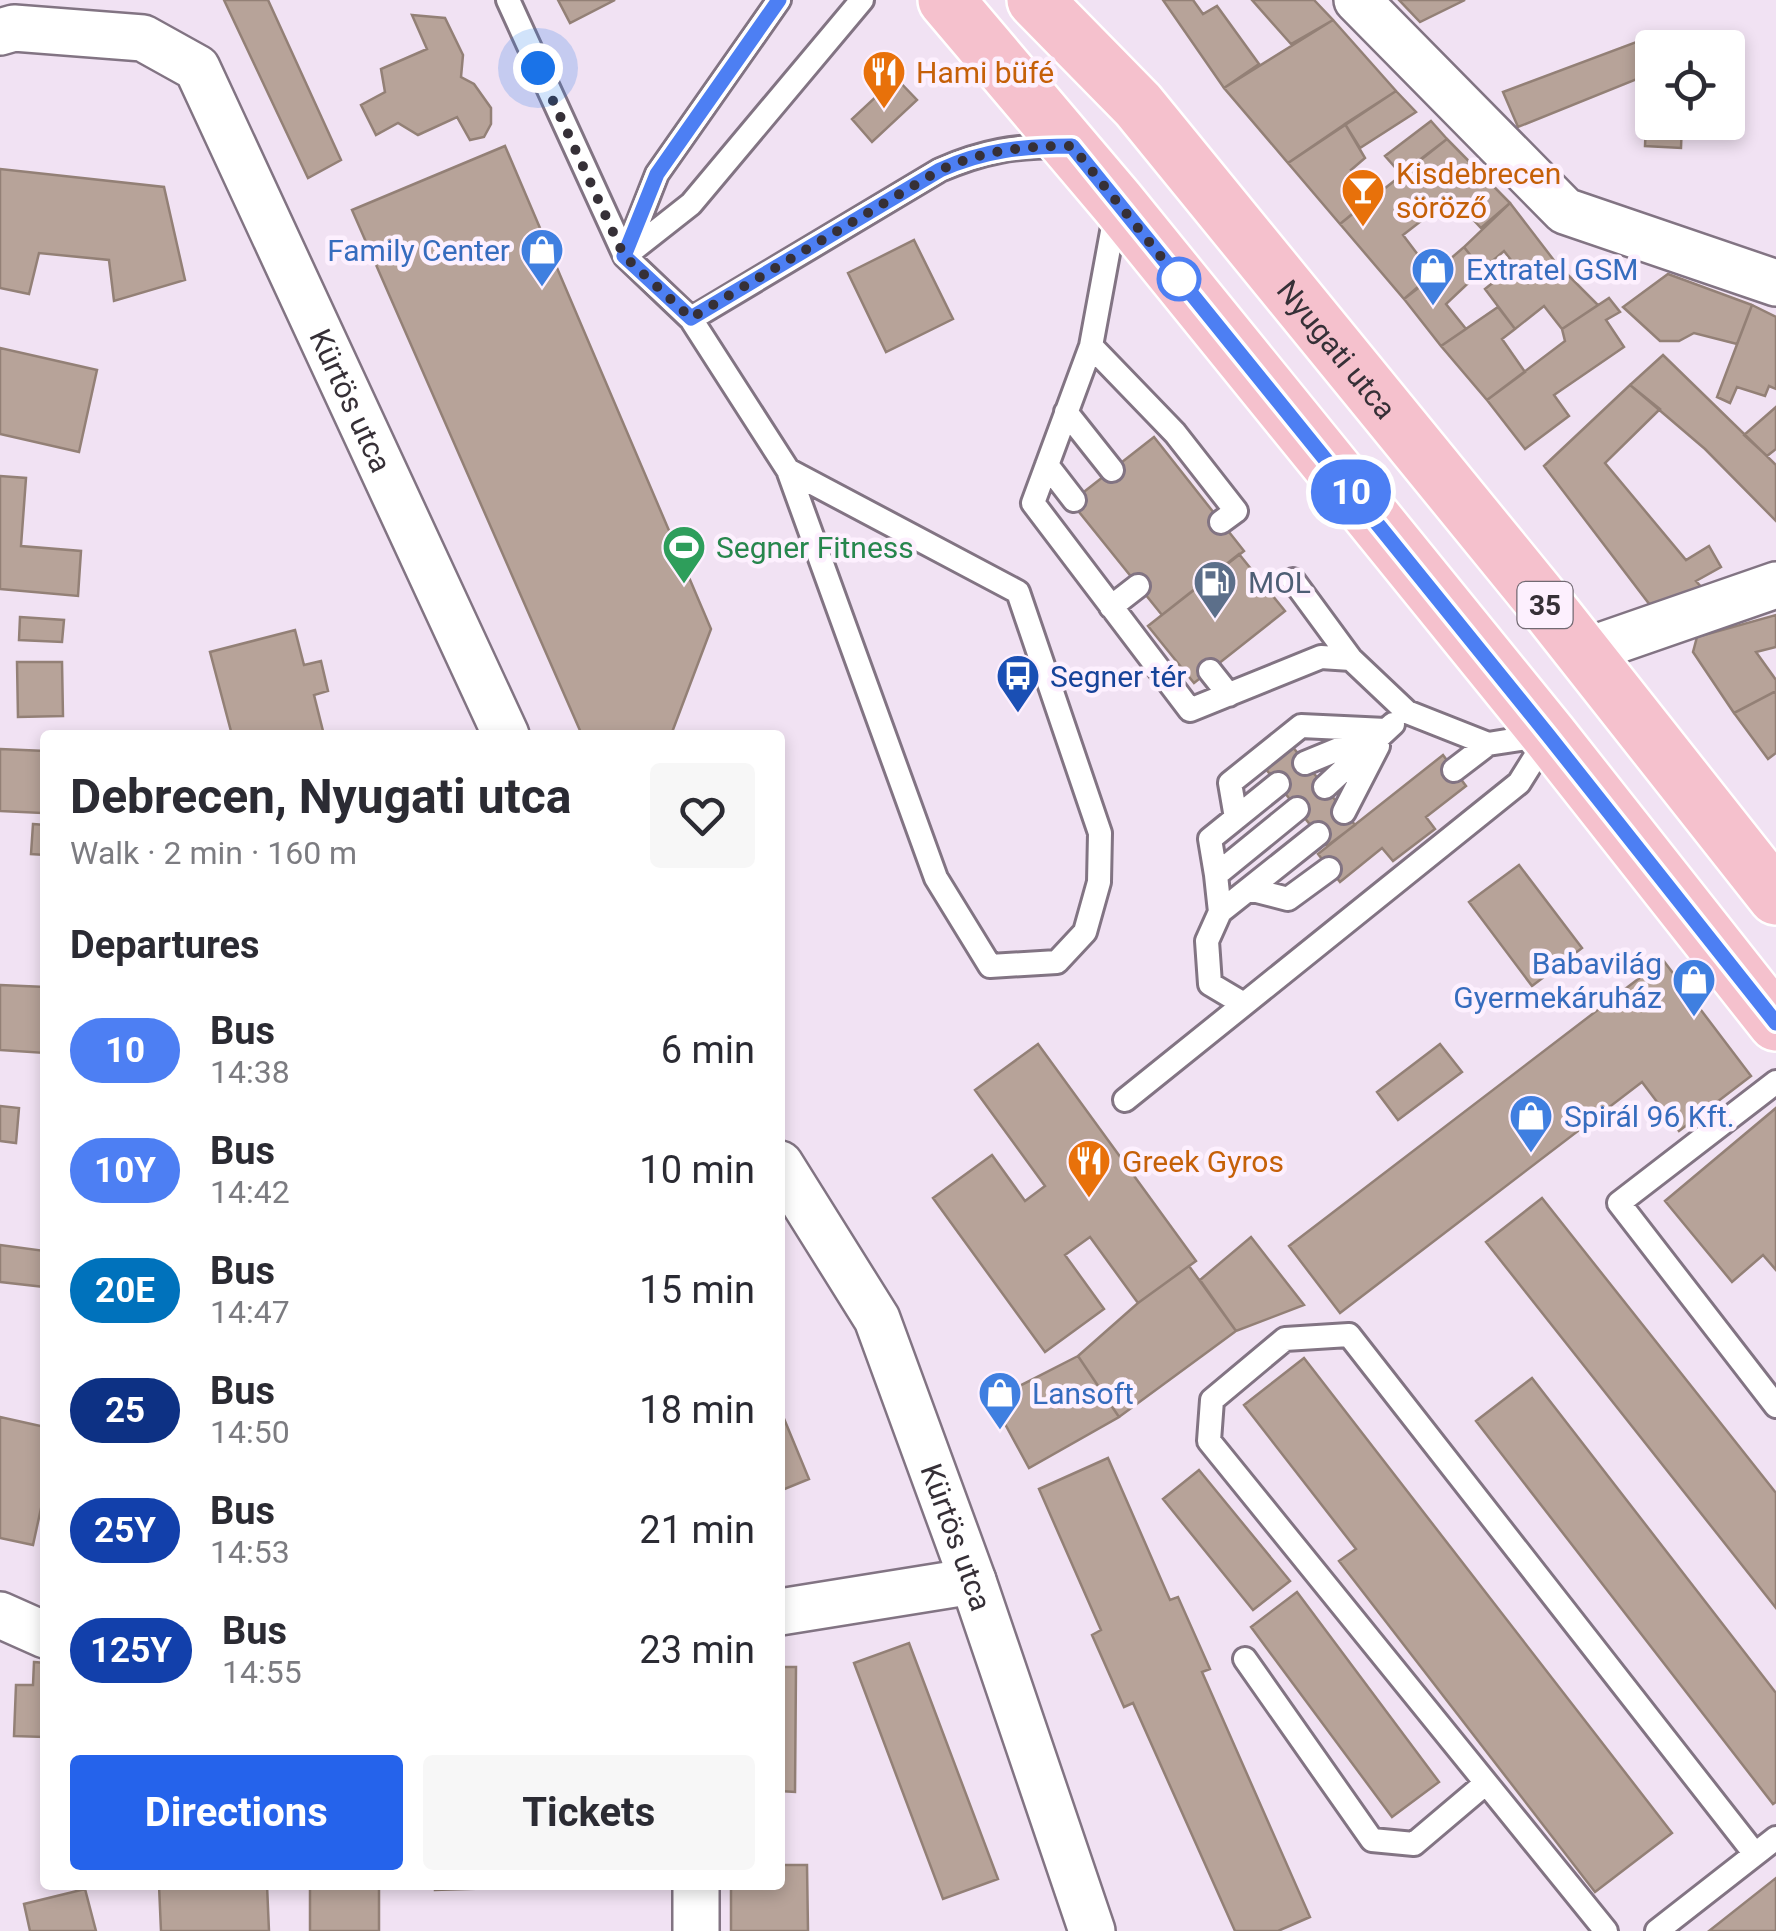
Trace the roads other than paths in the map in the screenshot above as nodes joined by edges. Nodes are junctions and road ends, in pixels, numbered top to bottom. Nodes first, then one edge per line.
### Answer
1 (508, 0) edge
2 (779, 0) edge
3 (862, 0) edge
4 (946, 0) edge
5 (1035, 0) edge
6 (1084, 0) edge
7 (1356, 0) edge
8 (0, 32) edge
9 (1138, 105) junction
10 (1072, 146) junction
11 (1117, 202) junction
12 (624, 256) junction
13 (1776, 284) edge
14 (691, 318) junction
15 (1090, 346) junction
16 (1066, 412) junction
17 (1047, 465) junction
18 (788, 470) junction
19 (1112, 470) dead end
20 (1074, 500) dead end
21 (1221, 522) dead end
22 (1293, 580) dead end
23 (1776, 584) edge
24 (1138, 586) dead end
25 (1111, 607) junction
26 (1583, 652) junction
27 (1352, 659) junction
28 (1210, 671) dead end
29 (1228, 694) junction
30 (1407, 712) junction
31 (504, 730) edge
32 (1386, 730) junction
33 (1548, 735) junction
34 (1488, 744) junction
35 (1305, 762) dead end
36 (1454, 770) dead end
37 (1278, 784) dead end
38 (1325, 787) dead end
39 (1298, 809) dead end
40 (1344, 812) dead end
41 (1236, 818) junction
42 (1318, 834) dead end
43 (1329, 869) dead end
44 (1216, 875) junction
45 (1249, 889) junction
46 (1776, 897) edge
47 (1220, 912) junction
48 (1242, 1003) junction
49 (1776, 1023) edge
50 (1776, 1082) edge
51 (1124, 1100) dead end
52 (785, 1172) edge
53 (1776, 1406) edge
54 (972, 1581) junction
55 (785, 1611) edge
56 (0, 1615) edge
57 (40, 1633) edge
58 (1245, 1659) dead end
59 (1486, 1783) junction
60 (1776, 1838) edge
61 (1756, 1854) junction
62 (696, 1890) edge
63 (696, 1931) edge
64 (1092, 1931) edge
65 (1606, 1931) edge
66 (1657, 1931) edge

1 - 12 lane
2 - 12 lane
3 - 12 lane
4 - 10 main road, 35
5 - 9 main road, Nyugati utca / 35
6 - 9 main road
7 - 13 street
8 - 31 street, Kürtös utca
9 - 26 main road, Nyugati utca / 35
10 - 11 main road, 35
10 - 14 lane
11 - 15 lane
11 - 33 main road, 35
12 - 14 lane
14 - 18 lane
15 - 16 lane
15 - 21 lane
16 - 17 lane
16 - 19 lane
17 - 20 lane
17 - 25 lane
18 - 18 lane
22 - 27 lane
23 - 26 street
24 - 25 lane
25 - 29 lane
26 - 46 main road, Nyugati utca / 35
27 - 29 lane
27 - 30 lane
28 - 29 lane
30 - 32 lane
30 - 34 lane
32 - 35 lane
32 - 38 lane
32 - 40 lane
32 - 41 lane
33 - 34 lane
33 - 48 lane
33 - 49 main road, 35
34 - 36 lane
37 - 41 lane
39 - 44 lane
41 - 44 lane
42 - 45 lane
43 - 45 lane
44 - 47 lane
45 - 47 lane
47 - 48 lane
48 - 51 lane
50 - 53 lane
52 - 54 street, Kürtös utca
54 - 55 street
54 - 64 street, Kürtös utca
56 - 57 street
58 - 59 lane
59 - 61 lane
59 - 65 lane
60 - 61 lane
61 - 66 lane
62 - 63 street

